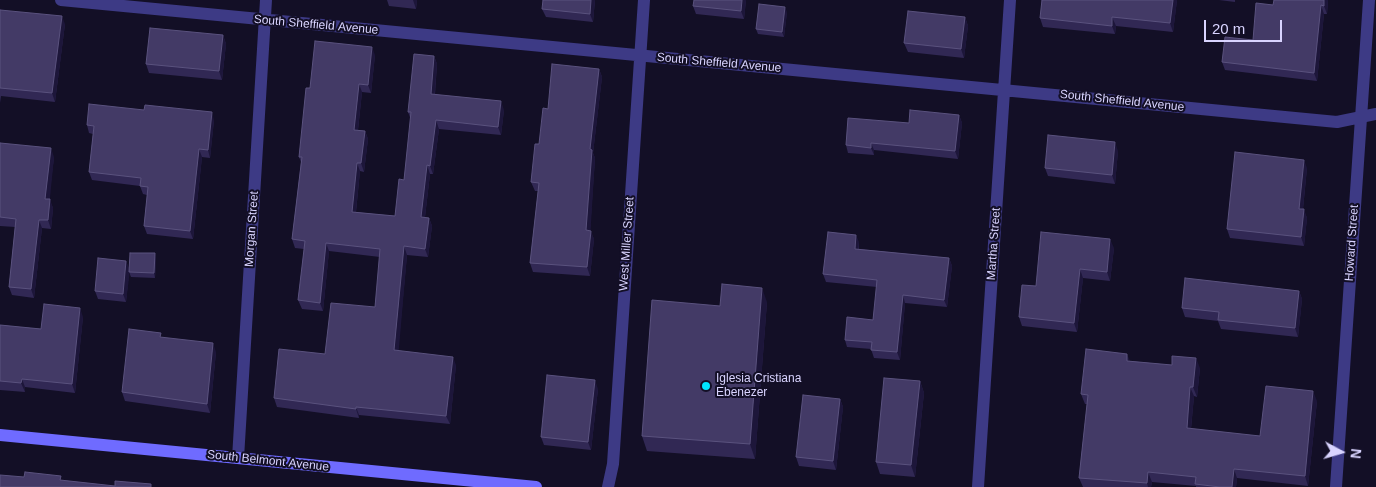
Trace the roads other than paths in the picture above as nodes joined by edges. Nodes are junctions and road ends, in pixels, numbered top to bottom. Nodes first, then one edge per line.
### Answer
1 (61, 0) edge
2 (266, 0) edge
3 (644, 0) edge
4 (1010, 0) edge
5 (1369, 0) edge
6 (265, 20) junction
7 (640, 55) junction
8 (1004, 89) junction
9 (1376, 114) edge
10 (1361, 118) junction
11 (0, 435) edge
12 (238, 458) junction
13 (536, 487) edge
14 (608, 487) edge
15 (978, 487) edge
16 (1336, 487) edge

1 - 6 street, South Sheffield Avenue
2 - 6 street, Morgan Street
3 - 7 street, West Miller Street
4 - 8 street, Martha Street
5 - 10 street, Howard Street
6 - 7 street, South Sheffield Avenue
6 - 12 street, Morgan Street
7 - 8 street, South Sheffield Avenue
7 - 14 street, West Miller Street
8 - 10 street, South Sheffield Avenue
8 - 15 street, Martha Street
9 - 10 street, South Sheffield Avenue
10 - 16 street, Howard Street
11 - 12 main road, South Belmont Avenue
12 - 13 main road, South Belmont Avenue

